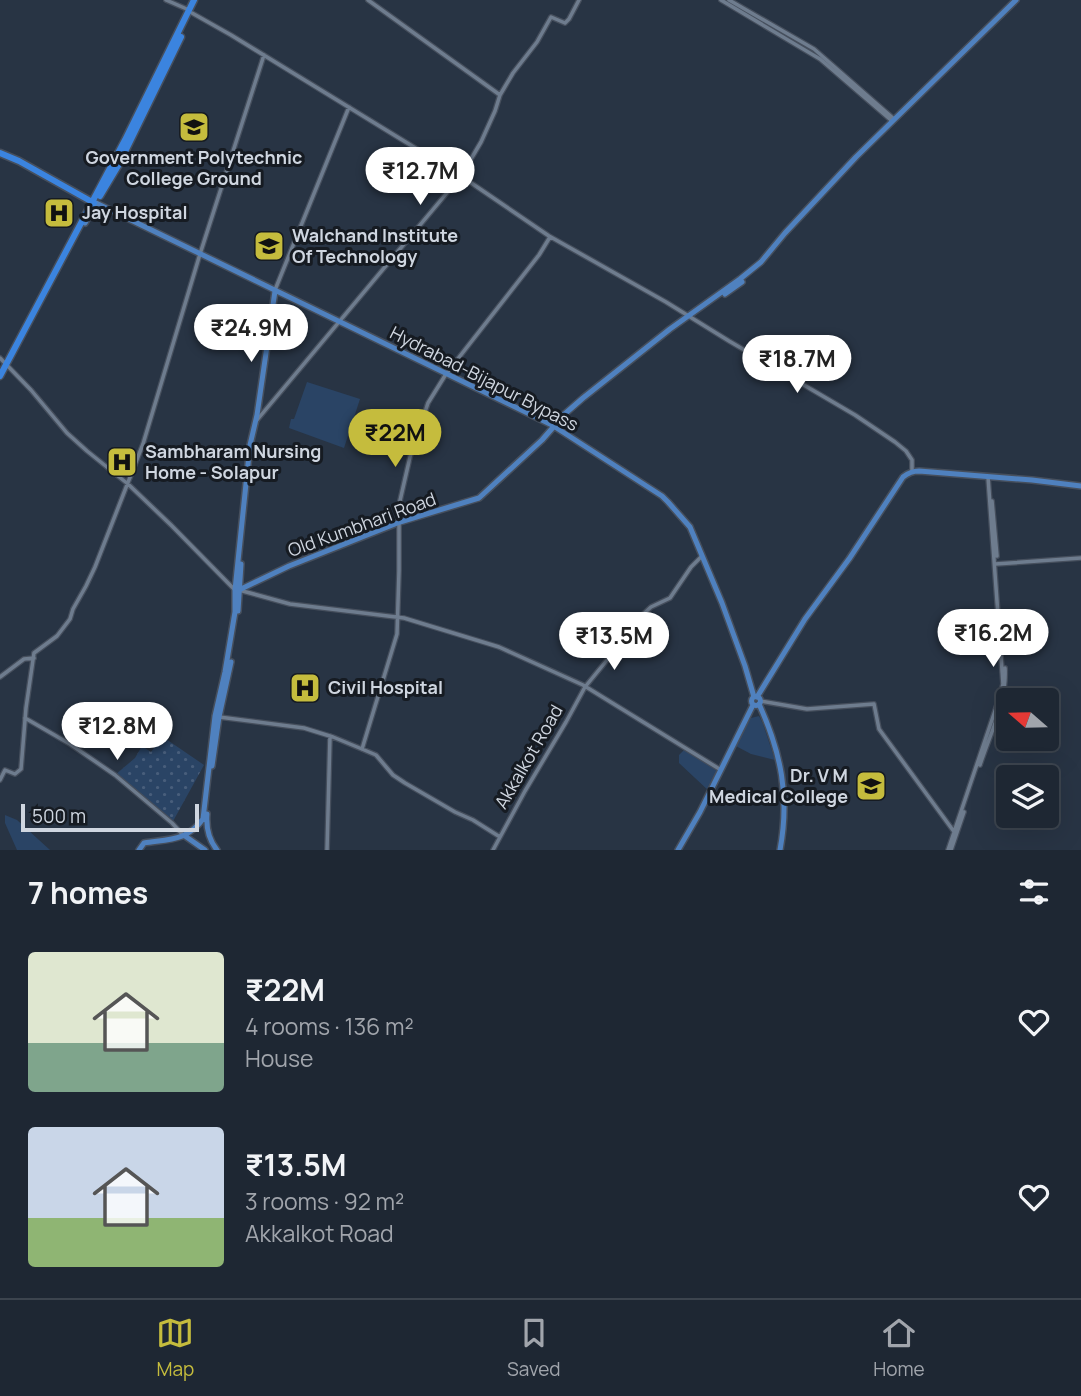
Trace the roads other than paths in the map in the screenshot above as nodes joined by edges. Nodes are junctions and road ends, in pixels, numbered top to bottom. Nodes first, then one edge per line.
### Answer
1 (166, 0) edge
2 (196, 0) edge
3 (368, 0) edge
4 (579, 0) edge
5 (721, 0) edge
6 (729, 0) edge
7 (1016, 0) edge
8 (191, 11) junction
9 (264, 55) junction
10 (500, 95) junction
11 (349, 107) junction
12 (893, 120) junction
13 (0, 153) edge
14 (461, 176) junction
15 (94, 203) junction
16 (85, 223) joint
17 (550, 237) junction
18 (200, 254) junction
19 (275, 291) junction
20 (688, 316) junction
21 (339, 322) junction
22 (12, 355) junction
23 (0, 358) edge
24 (7, 365) junction
25 (446, 374) junction
26 (0, 376) edge
27 (255, 423) junction
28 (553, 426) junction
29 (912, 471) junction
30 (988, 477) junction
31 (128, 484) junction
32 (1081, 486) edge
33 (400, 522) junction
34 (702, 556) junction
35 (1081, 558) edge
36 (996, 564) junction
37 (237, 590) junction
38 (397, 617) junction
39 (34, 658) junction
40 (0, 677) edge
41 (585, 687) junction
42 (757, 701) junction
43 (219, 717) junction
44 (26, 718) junction
45 (330, 736) junction
46 (362, 749) junction
47 (721, 770) junction
48 (0, 780) edge
49 (194, 829) junction
50 (955, 833) junction
51 (185, 836) junction
52 (500, 837) junction
53 (193, 842) junction
54 (212, 844) junction
55 (139, 850) edge
56 (205, 850) edge
57 (217, 850) edge
58 (327, 850) edge
59 (493, 850) edge
60 (678, 850) edge
61 (779, 850) edge
62 (950, 850) edge

1 - 8 street
2 - 8 highway
3 - 10 street
4 - 10 street
5 - 12 street
6 - 12 street
7 - 12 main road, Old Kumbhari Road
8 - 9 street
8 - 15 highway
9 - 11 street
9 - 18 street
10 - 14 street
11 - 14 street
11 - 19 street
12 - 20 main road, Old Kumbhari Road
13 - 15 highway
14 - 17 street
14 - 21 street
15 - 16 main road
15 - 18 main road, Hydrabad-Bijapur Bypass
15 - 22 highway
16 - 22 highway
17 - 20 street
17 - 25 street
18 - 19 main road, Hydrabad-Bijapur Bypass
18 - 31 street
19 - 21 main road, Hydrabad-Bijapur Bypass
19 - 27 main road
20 - 28 main road, Old Kumbhari Road
20 - 29 street
21 - 25 main road, Hydrabad-Bijapur Bypass
21 - 27 street
22 - 24 highway
23 - 24 street
24 - 26 highway
24 - 31 street
25 - 28 main road, Hydrabad-Bijapur Bypass
25 - 33 street
27 - 37 main road
28 - 33 main road, Old Kumbhari Road
28 - 34 main road, Hydrabad-Bijapur Bypass
29 - 30 main road
29 - 42 main road
30 - 32 main road
30 - 36 street
31 - 37 street
31 - 39 street
33 - 37 main road, Old Kumbhari Road
33 - 38 street
34 - 41 street, Akkalkot Road
34 - 42 main road, Hydrabad-Bijapur Bypass
35 - 36 street
36 - 50 street
36 - 62 street
37 - 38 street
37 - 43 main road
37 - 49 main road
38 - 41 street
38 - 46 street
39 - 40 street
39 - 44 street
41 - 47 street
41 - 52 street, Akkalkot Road
42 - 47 main road
42 - 50 street
42 - 61 main road, Hydrabad-Bijapur Bypass
43 - 45 street
43 - 54 main road
44 - 48 street
44 - 51 street
45 - 46 street
45 - 58 street
46 - 52 street
47 - 60 main road
49 - 51 main road
49 - 53 main road
50 - 62 street
51 - 53 main road
51 - 55 main road
52 - 59 street, Akkalkot Road
53 - 56 main road
54 - 56 main road
54 - 57 main road

